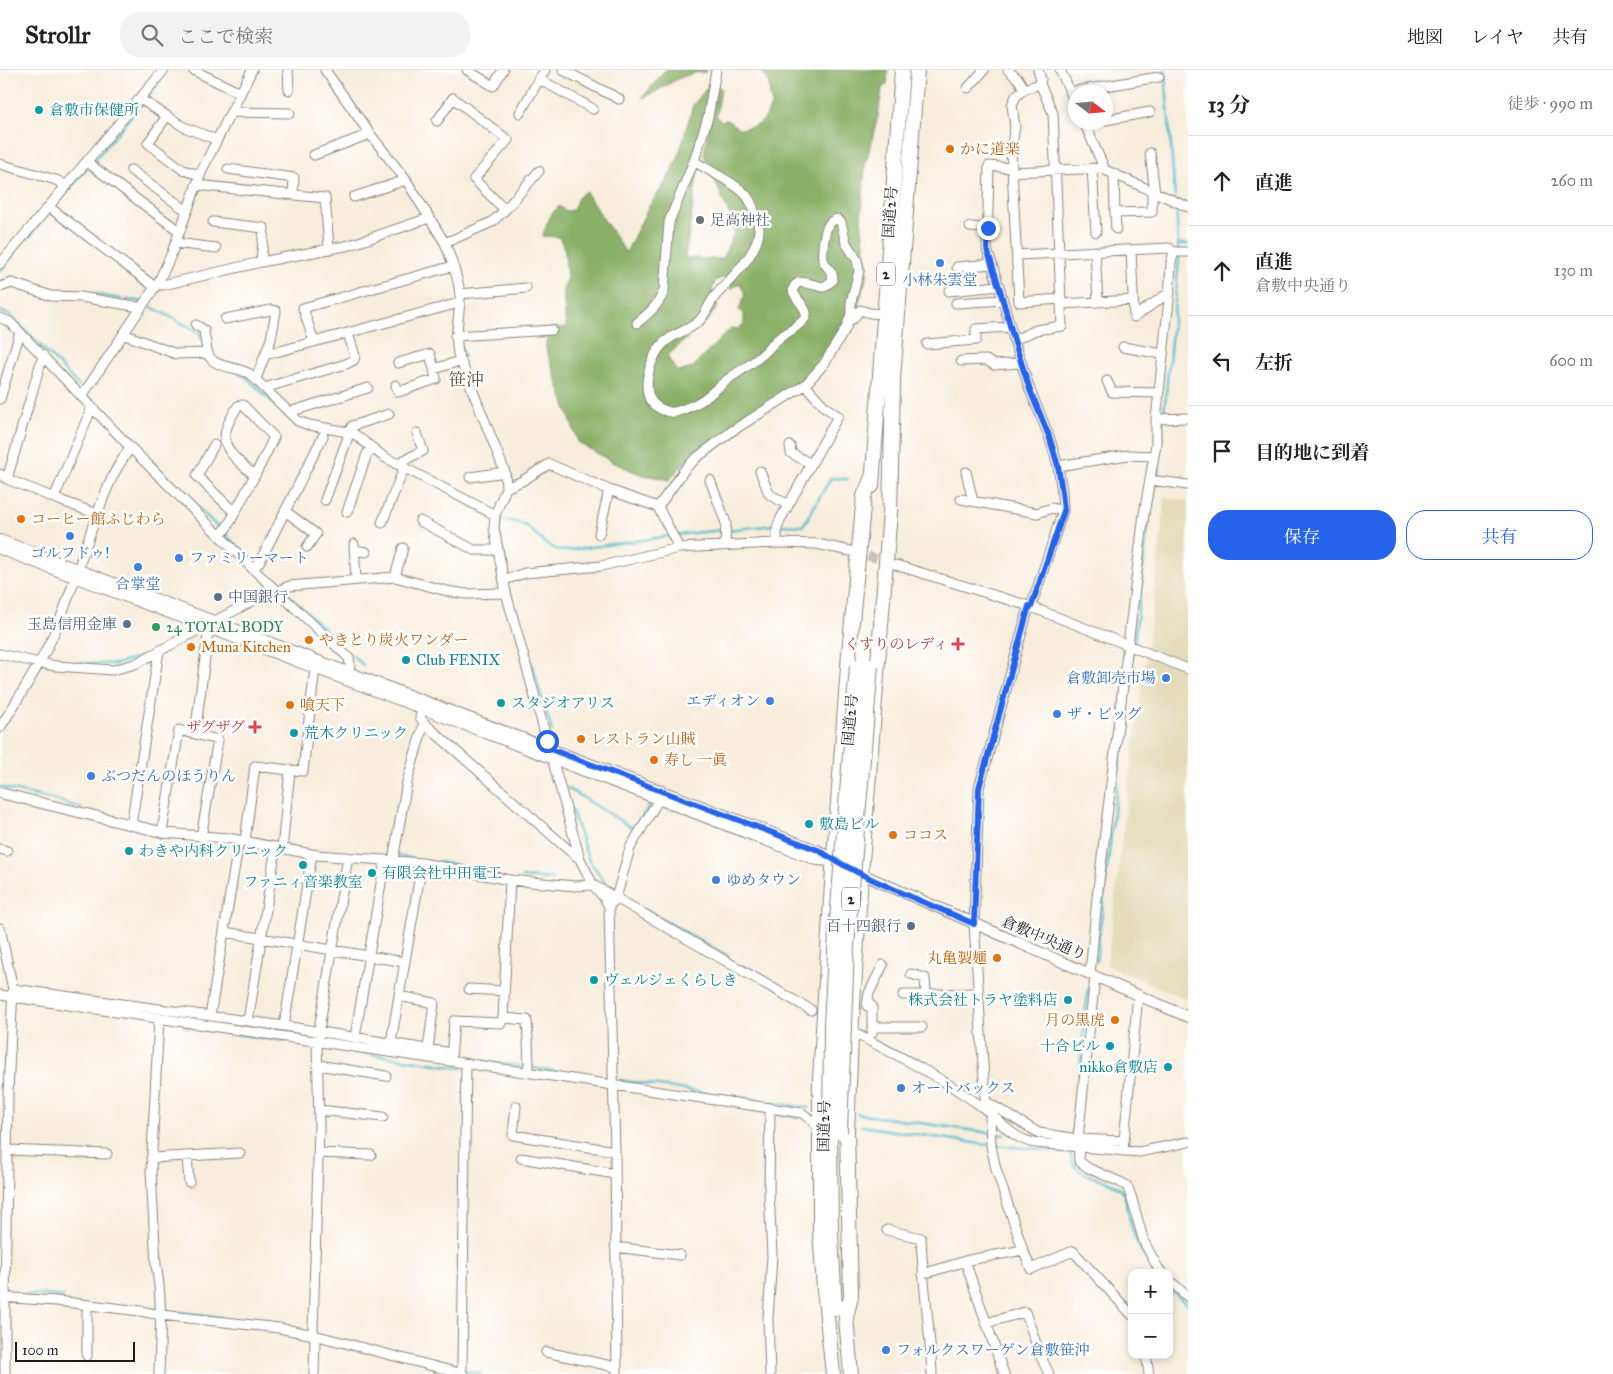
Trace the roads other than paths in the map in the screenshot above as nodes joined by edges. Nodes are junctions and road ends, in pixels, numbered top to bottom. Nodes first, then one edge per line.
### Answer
1 (164, 70) edge
2 (193, 70) edge
3 (252, 70) edge
4 (288, 70) edge
5 (325, 70) edge
6 (467, 70) edge
7 (503, 70) edge
8 (544, 70) edge
9 (563, 70) edge
10 (716, 70) edge
11 (902, 70) edge
12 (917, 70) edge
13 (984, 70) edge
14 (1008, 70) edge
15 (1038, 70) edge
16 (1060, 70) edge
17 (1159, 77) dead end
18 (539, 79) junction
19 (1040, 84) junction
20 (1112, 85) edge
21 (968, 88) dead end
22 (1068, 88) edge
23 (1024, 89) junction
24 (289, 90) dead end
25 (240, 93) junction
26 (619, 99) dead end
27 (142, 100) junction
28 (593, 108) dead end
29 (230, 112) junction
30 (520, 112) dead end
31 (1150, 112) dead end
32 (290, 113) dead end
33 (167, 116) junction
34 (1113, 119) edge
35 (437, 121) dead end
36 (1090, 130) edge
37 (370, 134) junction
38 (217, 140) junction
39 (1150, 153) dead end
40 (314, 155) dead end
41 (694, 161) junction
42 (0, 164) edge
43 (90, 164) junction
44 (1092, 168) junction
45 (1104, 168) junction
46 (228, 169) dead end
47 (131, 170) dead end
48 (1012, 170) junction
49 (1055, 170) junction
50 (539, 171) dead end
51 (1114, 174) junction
52 (200, 175) junction
53 (406, 180) junction
54 (196, 185) junction
55 (67, 186) junction
56 (1154, 192) junction
57 (293, 194) junction
58 (354, 197) dead end
59 (1188, 207) edge
60 (51, 208) junction
61 (505, 210) junction
62 (187, 211) junction
63 (1115, 214) junction
64 (429, 218) junction
65 (214, 222) dead end
66 (970, 228) dead end
67 (988, 228) junction
68 (1116, 229) dead end
69 (179, 231) junction
70 (1096, 232) dead end
71 (447, 242) junction
72 (175, 243) junction
73 (216, 248) dead end
74 (329, 248) junction
75 (1131, 250) junction
76 (1095, 251) junction
77 (1174, 252) junction
78 (1188, 252) edge
79 (1059, 253) junction
80 (1017, 255) junction
81 (261, 262) junction
82 (0, 264) edge
83 (992, 264) junction
84 (452, 266) junction
85 (957, 267) dead end
86 (156, 286) junction
87 (999, 286) junction
88 (0, 287) edge
89 (526, 288) dead end
90 (950, 291) dead end
91 (1170, 292) junction
92 (462, 296) junction
93 (1002, 300) junction
94 (1133, 300) junction
95 (1061, 301) junction
96 (1098, 302) junction
97 (956, 303) dead end
98 (143, 305) junction
99 (883, 314) junction
100 (0, 318) edge
101 (225, 319) dead end
102 (849, 319) junction
103 (637, 323) dead end
104 (196, 325) dead end
105 (1010, 327) junction
106 (552, 330) dead end
107 (20, 332) junction
108 (348, 333) junction
109 (123, 334) junction
110 (458, 336) junction
111 (1014, 340) junction
112 (314, 342) junction
113 (927, 344) dead end
114 (1123, 347) dead end
115 (205, 353) junction
116 (1162, 354) junction
117 (43, 355) junction
118 (265, 355) junction
119 (460, 361) junction
120 (961, 361) dead end
121 (398, 363) dead end
122 (1021, 363) junction
123 (434, 369) junction
124 (256, 379) junction
125 (1107, 381) dead end
126 (893, 382) junction
127 (396, 385) dead end
128 (805, 386) junction
129 (264, 388) junction
130 (368, 388) dead end
131 (1158, 393) junction
132 (84, 394) junction
133 (0, 399) edge
134 (92, 407) junction
135 (289, 412) junction
136 (389, 414) dead end
137 (1188, 418) edge
138 (1156, 419) junction
139 (417, 433) dead end
140 (348, 435) junction
141 (323, 436) dead end
142 (214, 445) dead end
143 (790, 446) dead end
144 (130, 447) junction
145 (370, 451) junction
146 (1154, 456) junction
147 (811, 464) junction
148 (1058, 466) junction
149 (401, 469) junction
150 (760, 471) dead end
151 (505, 472) junction
152 (966, 472) dead end
153 (3, 476) edge
154 (254, 476) junction
155 (470, 477) dead end
156 (872, 477) junction
157 (710, 480) dead end
158 (1150, 480) junction
159 (1188, 485) edge
160 (506, 488) junction
161 (609, 490) junction
162 (54, 498) junction
163 (961, 499) dead end
164 (325, 500) dead end
165 (973, 501) junction
166 (788, 505) junction
167 (658, 507) junction
168 (285, 511) junction
169 (1064, 511) junction
170 (347, 512) dead end
171 (235, 513) junction
172 (97, 514) junction
173 (495, 518) junction
174 (420, 521) dead end
175 (382, 522) dead end
176 (223, 533) junction
177 (599, 534) dead end
178 (0, 540) edge
179 (777, 543) junction
180 (725, 546) junction
181 (307, 547) dead end
182 (403, 548) dead end
183 (679, 548) junction
184 (0, 549) edge
185 (498, 550) junction
186 (850, 551) tunnel mouth
187 (366, 552) dead end
188 (896, 565) tunnel mouth
189 (256, 567) junction
190 (76, 574) junction
191 (395, 577) junction
192 (356, 580) junction
193 (504, 580) junction
194 (278, 591) junction
195 (506, 593) junction
196 (1030, 606) junction
197 (210, 625) junction
198 (1133, 647) junction
199 (159, 651) junction
200 (0, 654) edge
201 (40, 661) junction
202 (315, 668) junction
203 (1188, 669) edge
204 (347, 676) junction
205 (424, 705) junction
206 (424, 723) junction
207 (0, 728) edge
208 (195, 734) junction
209 (551, 754) junction
210 (290, 770) junction
211 (0, 793) edge
212 (659, 795) junction
213 (131, 825) junction
214 (164, 832) junction
215 (201, 837) junction
216 (242, 841) junction
217 (279, 848) junction
218 (312, 854) junction
219 (348, 857) junction
220 (580, 859) junction
221 (389, 860) junction
222 (834, 861) junction
223 (422, 864) junction
224 (861, 874) junction
225 (510, 880) junction
226 (593, 885) junction
227 (616, 898) junction
228 (609, 906) junction
229 (974, 924) junction
230 (0, 928) edge
231 (224, 932) junction
232 (260, 938) junction
233 (296, 944) junction
234 (333, 950) junction
235 (368, 956) junction
236 (405, 962) junction
237 (883, 965) dead end
238 (911, 974) dead end
239 (1092, 975) junction
240 (469, 988) dead end
241 (504, 991) junction
242 (12, 993) junction
243 (978, 993) junction
244 (926, 994) junction
245 (0, 995) edge
246 (903, 995) dead end
247 (1138, 995) junction
248 (399, 996) junction
249 (811, 1010) dead end
250 (1187, 1013) edge
251 (210, 1016) junction
252 (159, 1018) junction
253 (503, 1018) junction
254 (248, 1021) junction
255 (284, 1026) junction
256 (922, 1027) dead end
257 (858, 1035) dead end
258 (318, 1036) junction
259 (871, 1036) junction
260 (355, 1037) junction
261 (390, 1048) junction
262 (428, 1049) junction
263 (451, 1057) junction
264 (466, 1064) junction
265 (318, 1065) junction
266 (528, 1069) junction
267 (386, 1076) dead end
268 (613, 1084) junction
269 (516, 1106) dead end
270 (987, 1108) junction
271 (319, 1110) junction
272 (770, 1111) junction
273 (383, 1117) dead end
274 (830, 1131) junction
275 (1058, 1140) junction
276 (1188, 1142) edge
277 (1073, 1143) junction
278 (1124, 1146) junction
279 (7, 1150) junction
280 (615, 1152) junction
281 (240, 1153) dead end
282 (318, 1153) junction
283 (108, 1154) dead end
284 (371, 1155) dead end
285 (188, 1156) junction
286 (151, 1158) junction
287 (521, 1158) dead end
288 (615, 1174) junction
289 (189, 1182) dead end
290 (3, 1184) edge
291 (3, 1206) edge
292 (887, 1230) dead end
293 (616, 1247) junction
294 (1023, 1250) junction
295 (680, 1256) dead end
296 (965, 1261) junction
297 (1159, 1269) edge
298 (923, 1274) junction
299 (1173, 1283) edge
300 (1188, 1296) edge
301 (2, 1297) edge
302 (87, 1305) junction
303 (161, 1312) junction
304 (1131, 1314) edge
305 (846, 1317) junction
306 (986, 1322) junction
307 (313, 1332) junction
308 (546, 1352) dead end
309 (87, 1356) dead end
310 (1147, 1359) edge
311 (617, 1370) edge
312 (462, 1372) edge
313 (6, 1374) edge
314 (159, 1374) edge
315 (314, 1374) edge
316 (770, 1374) edge
317 (833, 1374) edge
318 (839, 1374) edge
319 (851, 1374) edge
320 (932, 1374) edge
321 (1004, 1374) edge
322 (1049, 1374) edge
323 (1149, 1374) edge

1 - 27 street
2 - 25 street
3 - 25 street
4 - 24 street
5 - 37 street
6 - 7 street
8 - 18 street
9 - 26 street
10 - 41 street
11 - 99 highway, 国道2号 / 2
12 - 126 highway, 国道2号 / 2
13 - 21 street
14 - 23 street
15 - 19 street
16 - 22 street
17 - 20 street
18 - 28 street
18 - 30 street
19 - 23 street
19 - 49 street
23 - 48 street
25 - 29 street
27 - 33 street
27 - 43 street
29 - 32 street
29 - 38 street
31 - 34 street
33 - 38 street
33 - 52 street
35 - 61 street
36 - 45 street
37 - 40 street
37 - 53 street
38 - 52 street
39 - 56 street
41 - 102 street
41 - 103 street
42 - 55 street
43 - 55 street
43 - 69 street
44 - 45 street
44 - 49 street
44 - 70 street
45 - 51 street
46 - 57 street
47 - 62 street
48 - 49 street
48 - 67 street
48 - 80 street
49 - 79 street
50 - 61 street
51 - 56 street
51 - 63 street
52 - 54 street
53 - 58 street
53 - 64 street
54 - 57 street
54 - 62 street
55 - 60 street
56 - 59 street
56 - 63 street
57 - 74 street
60 - 82 street
60 - 86 street
61 - 71 street
62 - 69 street
63 - 68 street
64 - 71 street
64 - 74 street
65 - 81 street
66 - 67 street
67 - 83 street
69 - 72 street
71 - 84 street
72 - 73 street
72 - 86 street
74 - 81 street
75 - 76 street
75 - 77 street
75 - 94 street
76 - 79 street
76 - 96 street
77 - 78 street
77 - 91 street
79 - 80 street
79 - 95 street
80 - 95 street
81 - 86 street
83 - 85 street
83 - 87 street
84 - 92 street
84 - 112 street
86 - 98 street
87 - 90 street
87 - 93 street
88 - 98 street
89 - 92 street
91 - 94 street
91 - 116 street
92 - 108 street
92 - 110 street
93 - 97 street
93 - 105 street
94 - 96 street
95 - 96 street
95 - 111 street
98 - 109 street
99 - 102 street
99 - 156 highway, 国道2号 / 2
100 - 107 street
101 - 118 street
102 - 128 street
104 - 115 street
105 - 111 street
105 - 113 street
106 - 110 street
107 - 117 street
107 - 133 street
108 - 112 street
108 - 129 street
109 - 115 street
109 - 132 street
110 - 119 street
111 - 122 street
112 - 118 street
114 - 116 street
115 - 124 street
116 - 131 street
117 - 132 street
117 - 153 street
118 - 124 street
119 - 123 street
119 - 151 street
120 - 122 street
121 - 123 street
122 - 148 street
123 - 127 street
124 - 129 street
125 - 131 street
126 - 224 highway
126 - 274 highway, 国道2号 / 2, bridge
128 - 147 street
128 - 167 street
129 - 135 street
130 - 135 street
131 - 138 street
132 - 134 street
134 - 144 street
134 - 162 street
135 - 140 street
136 - 140 street
137 - 138 street
138 - 146 street
139 - 149 street
140 - 145 street
140 - 164 street
141 - 168 street
142 - 171 street
143 - 147 street
144 - 172 street
144 - 176 street
145 - 149 street
145 - 170 street
146 - 148 street
146 - 158 street
147 - 166 street
148 - 169 street
149 - 173 street
149 - 175 street
150 - 166 street
151 - 155 street
151 - 160 street
152 - 165 street
153 - 162 street
154 - 154 street
154 - 171 street
156 - 222 highway
156 - 274 highway, 国道2号 / 2, bridge
157 - 180 street
158 - 159 street
158 - 198 street
160 - 161 street
160 - 173 street
161 - 167 street
161 - 177 street
162 - 172 street
163 - 165 street
165 - 169 street
166 - 179 street
167 - 183 street
168 - 181 street
168 - 189 street
169 - 196 street
171 - 176 street
172 - 190 street
173 - 185 street
174 - 185 street
176 - 189 street
178 - 190 street
179 - 180 street
179 - 186 street
180 - 183 street
182 - 191 street
183 - 193 street
184 - 190 street
185 - 193 street
187 - 192 street
188 - 196 street
189 - 194 street
190 - 197 street
190 - 201 street
191 - 192 street
191 - 195 street
192 - 194 street
193 - 195 street
194 - 197 street
194 - 204 street
195 - 209 street
196 - 198 street
196 - 229 street
197 - 199 street
197 - 202 street
197 - 204 street
197 - 208 street
198 - 203 street
198 - 239 street
199 - 201 street
199 - 213 street
200 - 201 street
201 - 207 street
202 - 204 street
202 - 210 street
204 - 205 street, 倉敷中央通り
205 - 206 street
205 - 209 street, 倉敷中央通り
206 - 220 street
206 - 221 street
208 - 214 street
208 - 215 street
209 - 212 street, 倉敷中央通り
209 - 220 street
210 - 216 street
210 - 217 street
211 - 213 street
212 - 222 street, 倉敷中央通り
212 - 227 street
213 - 214 street
214 - 215 street
215 - 216 street
216 - 217 street
216 - 231 street
217 - 218 street
217 - 232 street
218 - 219 street
218 - 233 street
219 - 221 street
219 - 234 street
220 - 226 street
221 - 223 street
221 - 235 street
222 - 224 street, 倉敷中央通り
222 - 274 highway
223 - 225 street
223 - 236 street
224 - 229 street, 倉敷中央通り
224 - 305 highway
225 - 226 street
225 - 241 street
226 - 227 street
226 - 228 street
227 - 228 street
227 - 249 street
228 - 268 street
229 - 239 street, 倉敷中央通り
229 - 243 street
230 - 242 street
231 - 232 street
231 - 251 street
232 - 233 street
232 - 254 street
233 - 234 street
233 - 255 street
234 - 235 street
234 - 258 street
235 - 236 street
235 - 260 street
236 - 248 street
237 - 259 street
238 - 244 street
239 - 247 street, 倉敷中央通り
239 - 277 street
240 - 241 street
241 - 253 street
242 - 245 street
242 - 251 street
242 - 252 street
242 - 279 street
243 - 244 street
243 - 270 street
244 - 246 street
247 - 250 street, 倉敷中央通り
247 - 278 street
248 - 261 street
248 - 262 street
251 - 254 street
252 - 258 street
252 - 286 street
253 - 263 street
253 - 266 street
254 - 255 street
255 - 258 street
256 - 259 street
257 - 259 street
258 - 260 street
258 - 261 street
258 - 265 street
259 - 270 street
260 - 261 street
261 - 262 street
261 - 263 street
262 - 263 street
263 - 264 street
264 - 266 street
264 - 312 street
265 - 267 street
265 - 271 street
266 - 268 street
268 - 272 street
268 - 280 street
269 - 280 street
270 - 275 street
270 - 275 street
270 - 294 street
271 - 273 street
271 - 282 street
272 - 274 street
272 - 316 street
274 - 305 highway, 国道2号 / 2
274 - 317 highway
274 - 318 highway, 国道2号 / 2
275 - 277 street
276 - 278 street
277 - 278 street
277 - 297 street
279 - 283 street
279 - 290 street
280 - 288 street
281 - 285 street
282 - 284 street
282 - 307 street
285 - 286 street
285 - 289 street
286 - 303 street
287 - 288 street
288 - 293 street
290 - 291 street
291 - 301 street
292 - 298 street
293 - 295 street
293 - 311 street
294 - 296 street
294 - 304 street
296 - 298 street
296 - 306 street
298 - 320 street
299 - 300 street
301 - 302 street
301 - 313 street
302 - 303 street
302 - 309 street
303 - 307 street
303 - 314 street
305 - 319 highway, 国道2号 / 2
306 - 321 street
306 - 322 street
307 - 312 street
307 - 315 street
308 - 311 street
310 - 323 street

